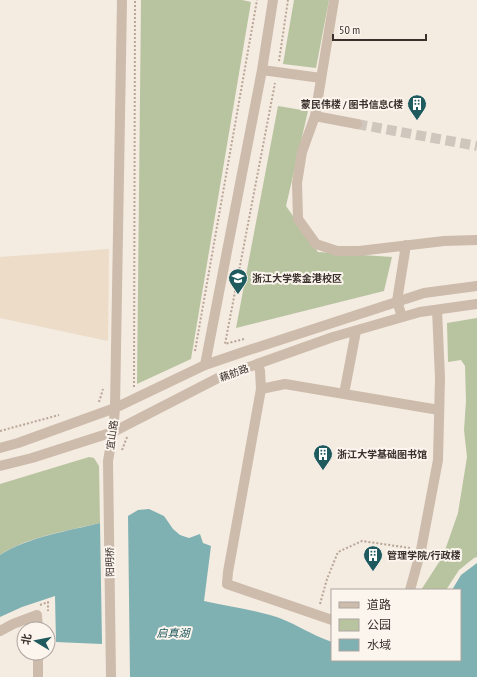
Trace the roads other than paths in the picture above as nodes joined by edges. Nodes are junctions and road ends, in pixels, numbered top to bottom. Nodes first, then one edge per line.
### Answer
1 (122, 0) edge
2 (273, 0) edge
3 (334, 0) edge
4 (262, 70) junction
5 (321, 78) junction
6 (315, 116) junction
7 (357, 124) tunnel mouth
8 (477, 240) edge
9 (406, 245) junction
10 (477, 286) edge
11 (397, 301) junction
12 (477, 304) edge
13 (437, 310) junction
14 (402, 317) junction
15 (356, 331) junction
16 (258, 364) junction
17 (205, 365) junction
18 (261, 388) junction
19 (344, 394) junction
20 (115, 408) junction
21 (439, 410) junction
22 (113, 432) junction
23 (0, 448) edge
24 (108, 461) joint
25 (0, 466) edge
26 (410, 589) edge
27 (331, 620) edge
28 (21, 621) edge
29 (37, 621) edge
30 (16, 623) edge
31 (0, 631) edge
32 (38, 661) edge
33 (38, 677) edge
34 (111, 677) edge

1 - 20 street, 宜山路
2 - 4 street
3 - 5 street
4 - 5 street
4 - 17 street
5 - 6 street
6 - 7 street
6 - 9 street
8 - 9 street
9 - 11 street
10 - 11 street, 藕舫路
11 - 14 street
11 - 17 street, 藕舫路
12 - 13 street, 藕舫路
13 - 14 street, 藕舫路
13 - 21 street
14 - 15 street, 藕舫路
15 - 16 street, 藕舫路
15 - 19 street
16 - 18 street
16 - 22 street, 藕舫路
17 - 20 street, 藕舫路
18 - 19 street
18 - 27 street
19 - 21 street
20 - 22 street, 宜山路
20 - 23 street, 藕舫路
21 - 26 street
22 - 24 street, 宜山路
22 - 25 street, 藕舫路
24 - 34 street, 阳明桥
28 - 29 street
30 - 31 street
32 - 33 street

